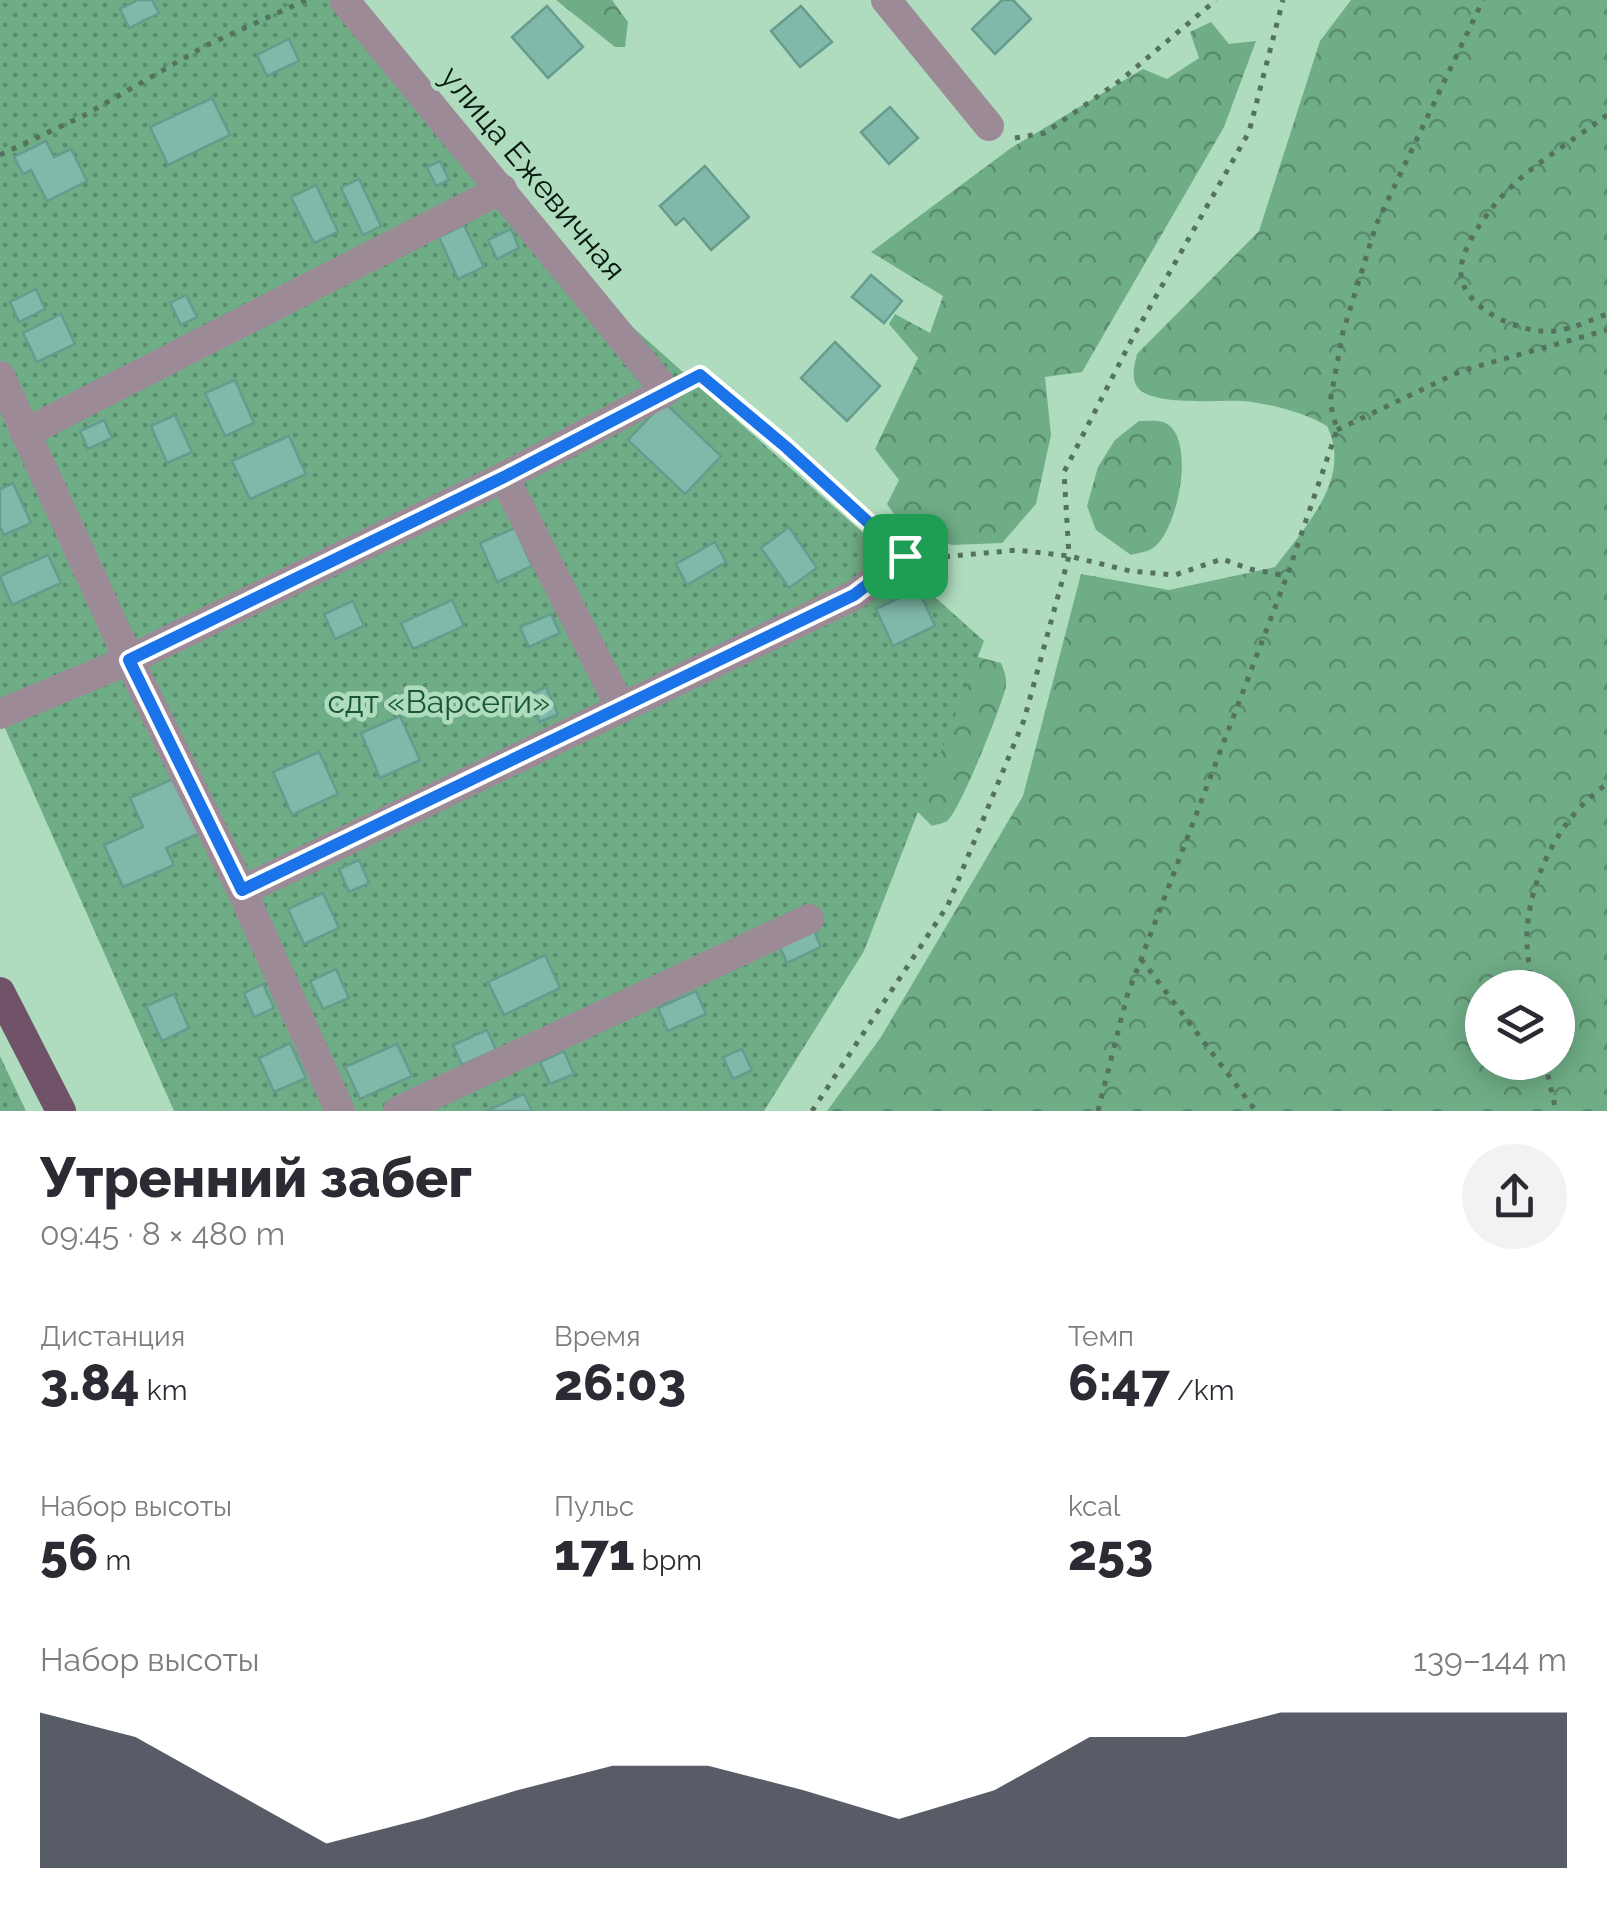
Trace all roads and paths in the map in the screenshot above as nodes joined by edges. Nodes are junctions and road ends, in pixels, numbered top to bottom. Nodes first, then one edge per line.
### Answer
1 (306, 0) edge
2 (344, 0) edge
3 (886, 0) edge
4 (1216, 0) edge
5 (1283, 0) edge
6 (1483, 0) edge
7 (1607, 116) edge
8 (990, 126) joint
9 (0, 155) edge
10 (502, 189) junction
11 (1607, 314) edge
12 (1607, 330) edge
13 (0, 376) edge
14 (666, 391) junction
15 (1337, 430) junction
16 (25, 432) junction
17 (504, 477) junction
18 (905, 556) junction
19 (1069, 556) junction
20 (1286, 576) junction
21 (129, 660) junction
22 (621, 708) junction
23 (0, 714) edge
24 (1607, 784) edge
25 (242, 890) junction
26 (809, 919) dead end
27 (1141, 959) junction
28 (1531, 970) edge
29 (0, 992) edge
30 (1549, 1080) edge
31 (61, 1111) edge
32 (340, 1111) edge
33 (398, 1111) edge
34 (812, 1111) edge
35 (1098, 1111) edge
36 (1256, 1111) edge
37 (1556, 1111) edge

1 - 9 path
2 - 10 street, улица Ежевичная
3 - 8 street
4 - 8 path
5 - 19 path
6 - 15 path
7 - 11 path
10 - 14 street, улица Ежевичная
10 - 16 street
12 - 15 path
13 - 16 street
14 - 17 street
14 - 18 path
15 - 20 path
16 - 21 street
17 - 21 street
17 - 22 street
18 - 19 path
18 - 22 street
19 - 20 path
19 - 34 path
20 - 27 path
21 - 23 street
21 - 25 street
22 - 25 street
24 - 28 path
25 - 32 street
26 - 33 street
27 - 35 path
27 - 36 path
29 - 31 main road
30 - 37 path

